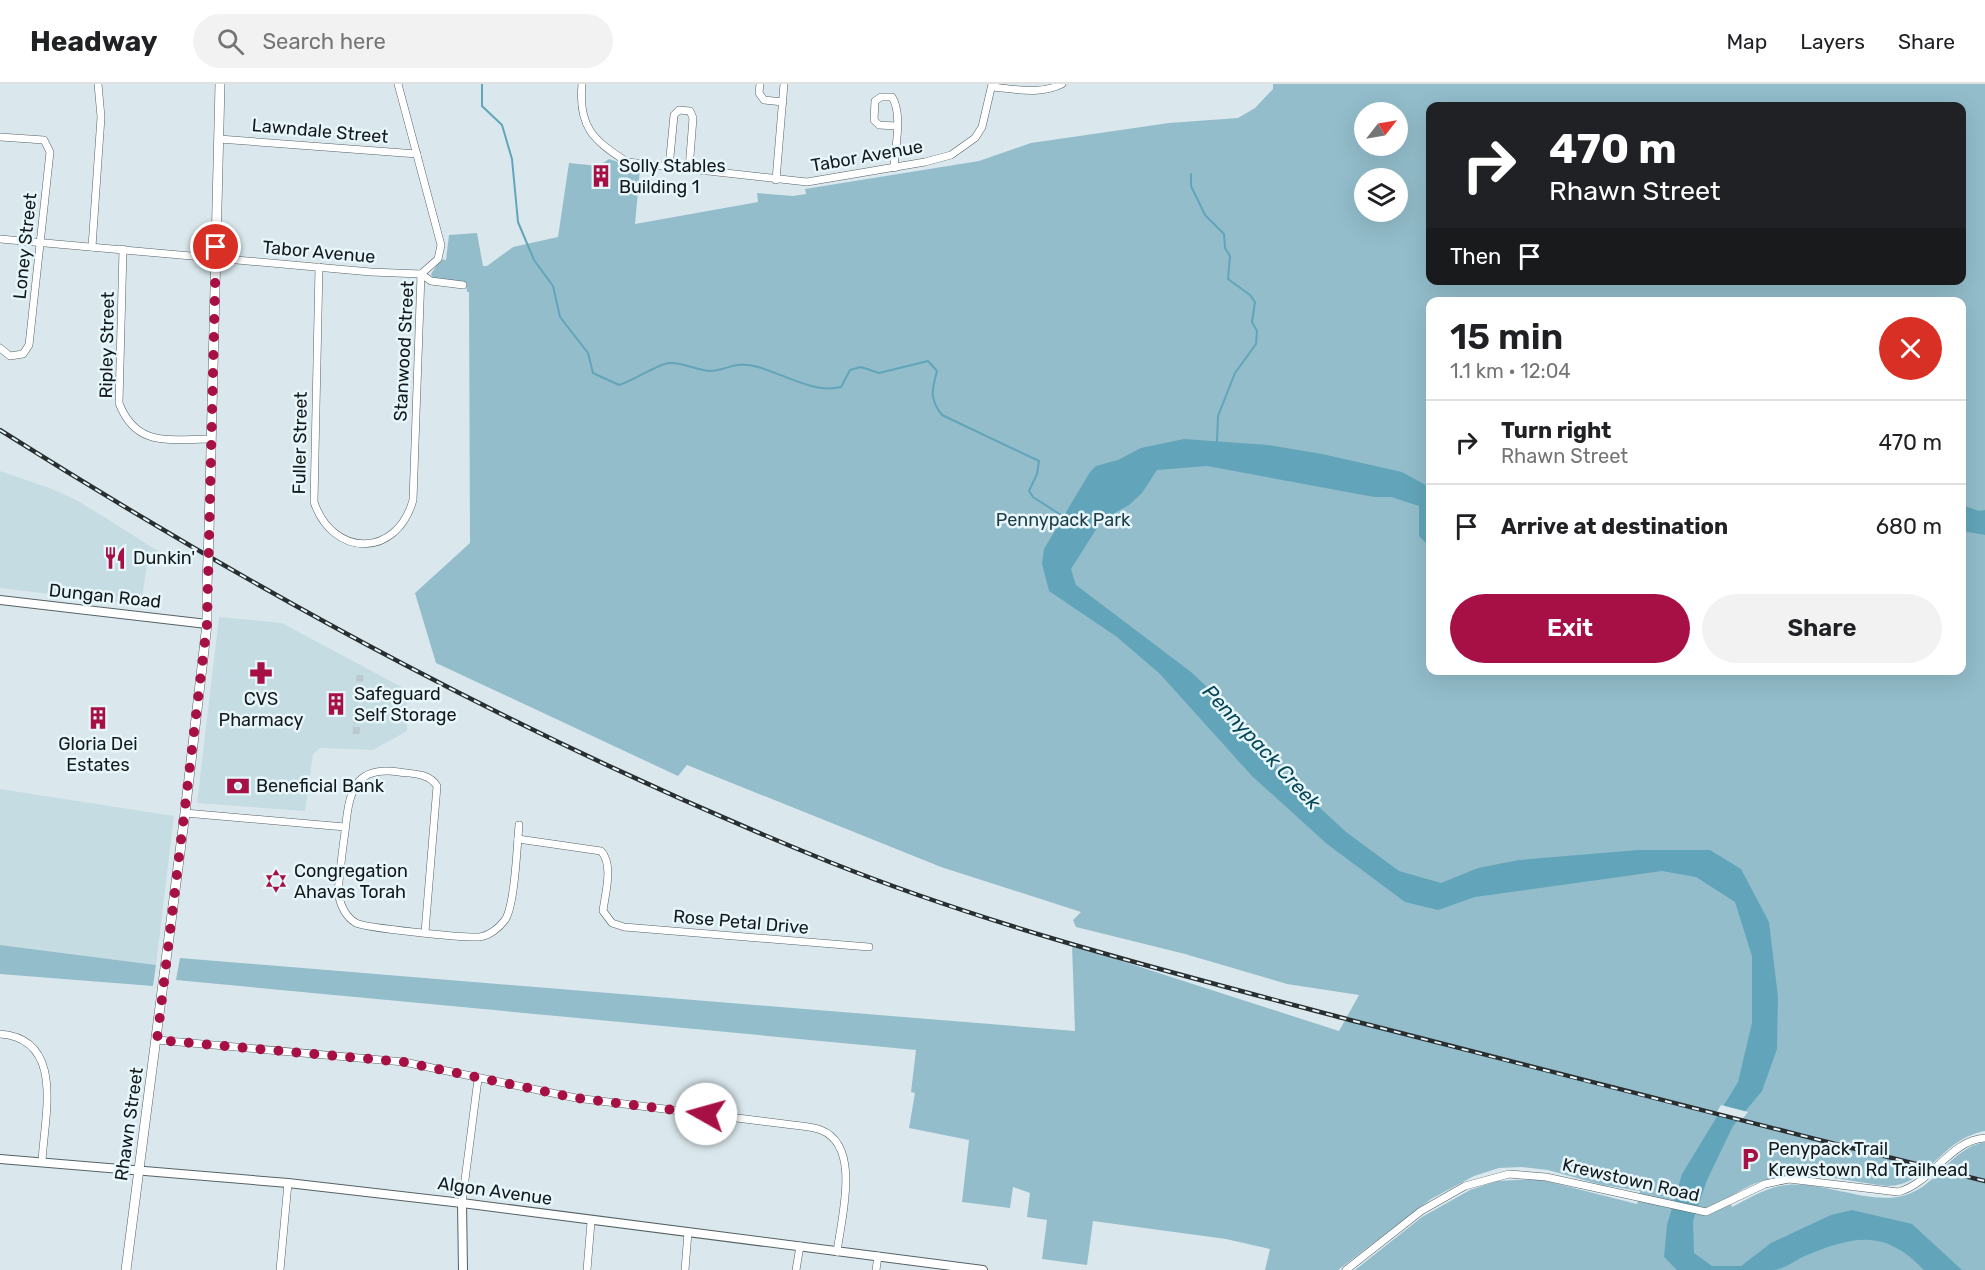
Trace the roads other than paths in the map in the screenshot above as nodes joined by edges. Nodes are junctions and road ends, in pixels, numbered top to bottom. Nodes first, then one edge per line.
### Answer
1 (98, 84) edge
2 (220, 84) edge
3 (398, 84) edge
4 (582, 84) edge
5 (760, 84) edge
6 (784, 84) edge
7 (1062, 84) edge
8 (992, 85) edge
9 (783, 102) junction
10 (896, 126) junction
11 (0, 137) edge
12 (219, 139) junction
13 (417, 154) junction
14 (669, 167) junction
15 (894, 168) junction
16 (689, 169) junction
17 (776, 180) junction
18 (0, 239) edge
19 (40, 243) junction
20 (92, 247) junction
21 (123, 249) junction
22 (216, 257) junction
23 (319, 267) junction
24 (421, 274) junction
25 (463, 285) dead end
26 (0, 348) edge
27 (212, 439) junction
28 (404, 523) joint
29 (0, 600) edge
30 (207, 624) junction
31 (185, 813) junction
32 (519, 825) dead end
33 (345, 827) junction
34 (518, 839) junction
35 (425, 932) junction
36 (869, 947) dead end
37 (0, 1034) edge
38 (157, 1040) junction
39 (478, 1079) junction
40 (1985, 1138) edge
41 (0, 1159) edge
42 (42, 1162) junction
43 (140, 1171) junction
44 (288, 1184) junction
45 (462, 1203) junction
46 (591, 1221) junction
47 (688, 1232) junction
48 (800, 1246) junction
49 (837, 1252) junction
50 (878, 1256) junction
51 (126, 1270) edge
52 (280, 1270) edge
53 (463, 1270) edge
54 (586, 1270) edge
55 (685, 1270) edge
56 (796, 1270) edge
57 (876, 1270) edge
58 (983, 1270) edge
59 (1346, 1270) edge

1 - 20 street
2 - 12 main road, Rhawn Street
3 - 13 street, Stanwood Street
4 - 14 street, Tabor Avenue
5 - 9 street
6 - 9 street
7 - 8 street
8 - 15 street, Tabor Avenue
9 - 17 street
10 - 10 street
10 - 15 street
11 - 19 street, Loney Street
12 - 13 street, Lawndale Street
12 - 22 main road, Rhawn Street
13 - 24 street, Stanwood Street
14 - 16 street, Tabor Avenue
14 - 16 street
15 - 17 street, Tabor Avenue
16 - 17 street, Tabor Avenue
18 - 19 street, Tabor Avenue
19 - 20 street, Tabor Avenue
19 - 26 street, Loney Street
20 - 21 street, Tabor Avenue
21 - 22 street, Tabor Avenue
21 - 27 street, Ripley Street
22 - 23 street, Tabor Avenue
22 - 27 main road, Rhawn Street
23 - 24 street, Tabor Avenue
23 - 28 street, Fuller Street
24 - 25 street, Tabor Avenue
24 - 28 street, Stanwood Street
27 - 30 main road, Rhawn Street, bridge
29 - 30 street, Dungan Road
30 - 31 main road, Rhawn Street
31 - 33 street
31 - 38 main road, Rhawn Street
32 - 34 street
33 - 35 street
33 - 35 street
34 - 35 street
34 - 36 street, Rose Petal Drive
37 - 42 street
38 - 39 street
38 - 43 main road, Rhawn Street
39 - 45 street
39 - 49 street
40 - 59 street, Krewstown Road
41 - 42 street, Algon Avenue
42 - 43 street, Algon Avenue
43 - 44 street, Algon Avenue
43 - 51 main road, Rhawn Street
44 - 45 street, Algon Avenue
44 - 52 street
45 - 46 street, Algon Avenue
45 - 53 street
46 - 47 street, Algon Avenue
46 - 54 street
47 - 48 street, Algon Avenue
47 - 55 street
48 - 49 street, Algon Avenue
48 - 56 street
49 - 50 street, Algon Avenue
50 - 57 street
50 - 58 street, Algon Avenue

